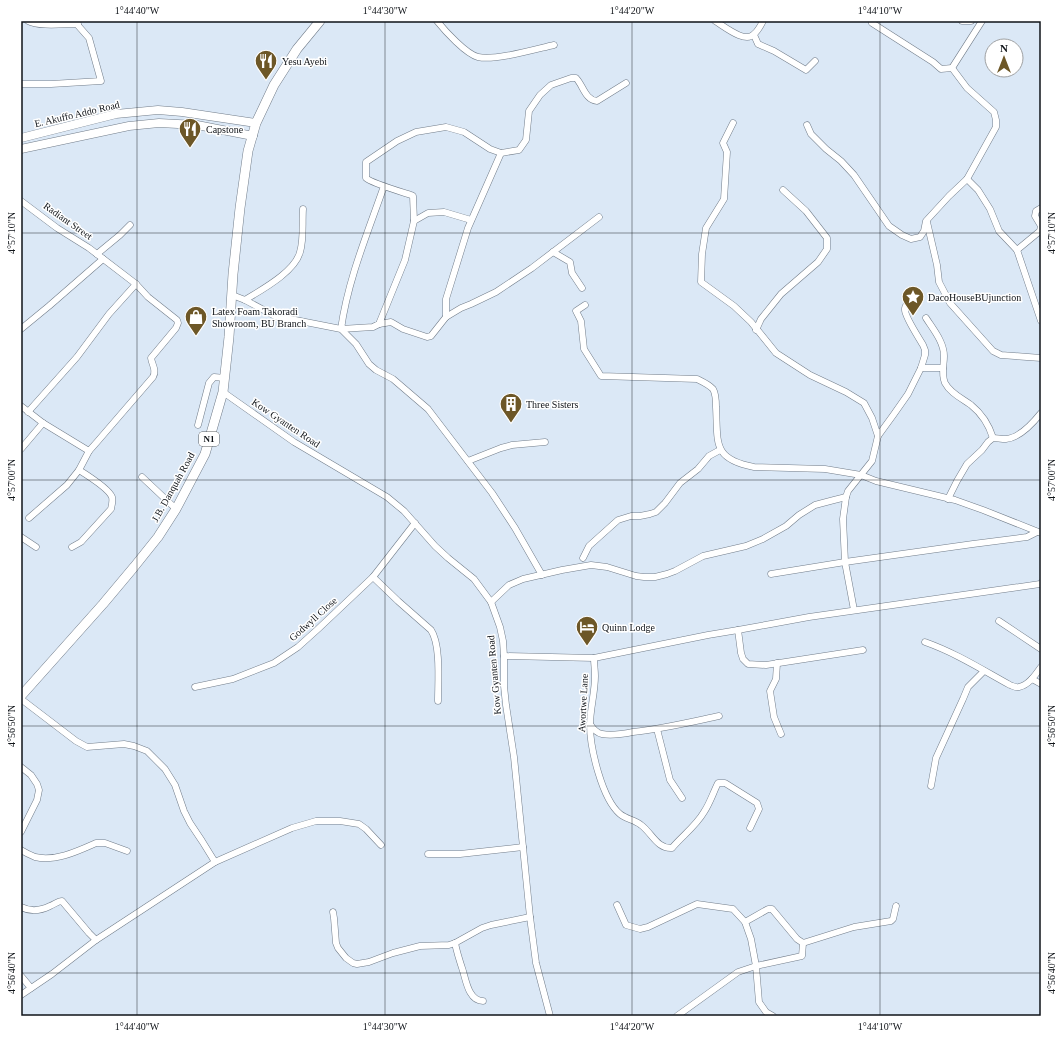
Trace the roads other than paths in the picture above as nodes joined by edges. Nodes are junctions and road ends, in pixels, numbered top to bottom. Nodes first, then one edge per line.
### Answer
1 (28, 21) edge
2 (320, 21) edge
3 (437, 21) edge
4 (715, 21) edge
5 (763, 21) edge
6 (962, 21) edge
7 (971, 21) edge
8 (982, 21) edge
9 (76, 23) edge
10 (872, 23) dead end
11 (754, 35) junction
12 (554, 45) dead end
13 (815, 61) dead end
14 (952, 68) junction
15 (626, 83) dead end
16 (22, 84) dead end
17 (256, 123) junction
18 (733, 123) dead end
19 (807, 125) dead end
20 (252, 136) junction
21 (21, 138) edge
22 (21, 149) edge
23 (502, 153) junction
24 (967, 179) junction
25 (384, 186) junction
26 (784, 190) dead end
27 (21, 201) edge
28 (1041, 208) edge
29 (303, 210) dead end
30 (599, 217) dead end
31 (472, 220) junction
32 (414, 221) junction
33 (926, 221) junction
34 (130, 225) dead end
35 (1017, 250) junction
36 (553, 252) junction
37 (96, 254) junction
38 (103, 259) junction
39 (136, 284) junction
40 (582, 288) dead end
41 (232, 296) junction
42 (245, 300) junction
43 (911, 300) dead end
44 (584, 305) dead end
45 (446, 317) junction
46 (926, 318) dead end
47 (1041, 321) edge
48 (379, 324) junction
49 (21, 329) edge
50 (341, 329) junction
51 (756, 330) junction
52 (1041, 358) edge
53 (921, 368) junction
54 (943, 368) junction
55 (225, 378) junction
56 (223, 392) junction
57 (21, 406) edge
58 (28, 412) junction
59 (1041, 413) edge
60 (43, 423) junction
61 (198, 425) dead end
62 (878, 436) junction
63 (993, 438) junction
64 (545, 442) dead end
65 (21, 449) edge
66 (720, 450) junction
67 (89, 451) junction
68 (468, 461) junction
69 (79, 470) junction
70 (861, 475) junction
71 (142, 477) dead end
72 (846, 498) junction
73 (948, 499) junction
74 (176, 509) junction
75 (29, 518) dead end
76 (416, 523) junction
77 (1039, 532) edge
78 (21, 536) edge
79 (36, 547) dead end
80 (72, 547) dead end
81 (583, 558) dead end
82 (845, 562) junction
83 (771, 574) dead end
84 (542, 575) junction
85 (373, 577) junction
86 (1041, 584) edge
87 (491, 602) junction
88 (854, 610) junction
89 (999, 621) dead end
90 (738, 630) junction
91 (925, 642) dead end
92 (863, 650) dead end
93 (1041, 650) edge
94 (504, 656) junction
95 (594, 658) junction
96 (777, 663) junction
97 (1041, 667) edge
98 (984, 671) junction
99 (1032, 679) junction
100 (1041, 684) edge
101 (195, 687) dead end
102 (21, 696) edge
103 (21, 699) edge
104 (438, 701) dead end
105 (719, 716) dead end
106 (590, 724) junction
107 (657, 729) junction
108 (781, 734) dead end
109 (21, 767) edge
110 (931, 786) dead end
111 (682, 798) dead end
112 (750, 828) dead end
113 (21, 832) edge
114 (381, 845) dead end
115 (523, 847) junction
116 (21, 850) edge
117 (127, 851) dead end
118 (428, 854) dead end
119 (215, 862) junction
120 (617, 905) dead end
121 (896, 906) dead end
122 (21, 907) edge
123 (333, 912) dead end
124 (530, 917) junction
125 (745, 922) junction
126 (96, 940) junction
127 (455, 943) junction
128 (803, 943) junction
129 (756, 966) junction
130 (21, 976) edge
131 (31, 988) junction
132 (21, 995) edge
133 (483, 1001) dead end
134 (550, 1016) edge
135 (677, 1016) edge
136 (773, 1016) edge

1 - 9 street
2 - 17 highway, N1
3 - 12 street
4 - 11 street
5 - 11 street
6 - 7 street
8 - 14 street
9 - 16 street
10 - 14 street
11 - 13 street
14 - 24 street
15 - 23 street
17 - 20 highway, J.B. Danquah Road / N1
17 - 21 main road, E. Akuffo Addo Road
18 - 51 street
19 - 33 street
20 - 22 main road
20 - 41 highway, J.B. Danquah Road / N1
23 - 25 street
23 - 31 street
24 - 33 street
24 - 35 street
25 - 32 street
25 - 50 street
26 - 51 street
27 - 37 street, Radiant Street
28 - 35 street
29 - 42 street
30 - 36 street
31 - 32 street
31 - 45 street
32 - 48 street
33 - 52 street
34 - 37 street
35 - 47 street
36 - 40 street
36 - 45 street
37 - 38 street, Radiant Street
38 - 39 street, Radiant Street
38 - 49 street
39 - 58 street
39 - 67 street, Radiant Street
41 - 42 street
41 - 55 highway, J.B. Danquah Road / N1
42 - 50 street
43 - 53 street
44 - 66 street
45 - 48 street
46 - 54 street
48 - 50 street
50 - 68 street
51 - 62 street
53 - 54 street
53 - 62 street
54 - 63 street
55 - 56 highway, J.B. Danquah Road / N1
55 - 61 street
56 - 74 highway, J.B. Danquah Road / N1
56 - 76 street, Kow Gyanten Road
57 - 58 street
58 - 60 street
59 - 63 street
60 - 65 street
60 - 67 street
62 - 70 street
63 - 73 street
64 - 68 street
66 - 70 street
66 - 81 street
67 - 69 street
68 - 84 street
69 - 75 street
69 - 80 street
70 - 72 street
70 - 73 street
71 - 74 street
72 - 82 street
72 - 84 street
73 - 77 street
74 - 102 highway, J.B. Danquah Road / N1
76 - 85 street, Godwyll Close
76 - 87 street, Kow Gyanten Road
77 - 82 street
78 - 79 street
82 - 83 street
82 - 88 street
84 - 87 street
85 - 101 street, Godwyll Close
85 - 104 street
86 - 88 street
87 - 94 street, Kow Gyanten Road
88 - 90 street
89 - 93 street
90 - 95 street
90 - 96 street
91 - 98 street
92 - 96 street
94 - 95 street
94 - 115 street, Kow Gyanten Road
95 - 106 street, Awortwe Lane
96 - 108 street
97 - 99 street
98 - 99 street
98 - 110 street
99 - 100 street
103 - 119 street
105 - 107 street
106 - 107 street
106 - 112 street, Awortwe Lane
107 - 111 street
109 - 113 street
114 - 119 street
115 - 118 street
115 - 124 street, Kow Gyanten Road
116 - 117 street
119 - 126 street
120 - 125 street
121 - 128 street
122 - 126 street
123 - 127 street
124 - 127 street
124 - 134 street, Kow Gyanten Road
125 - 128 street
125 - 129 street
126 - 131 street
127 - 133 street
128 - 129 street
129 - 135 street
129 - 136 street
130 - 131 street
131 - 132 street

